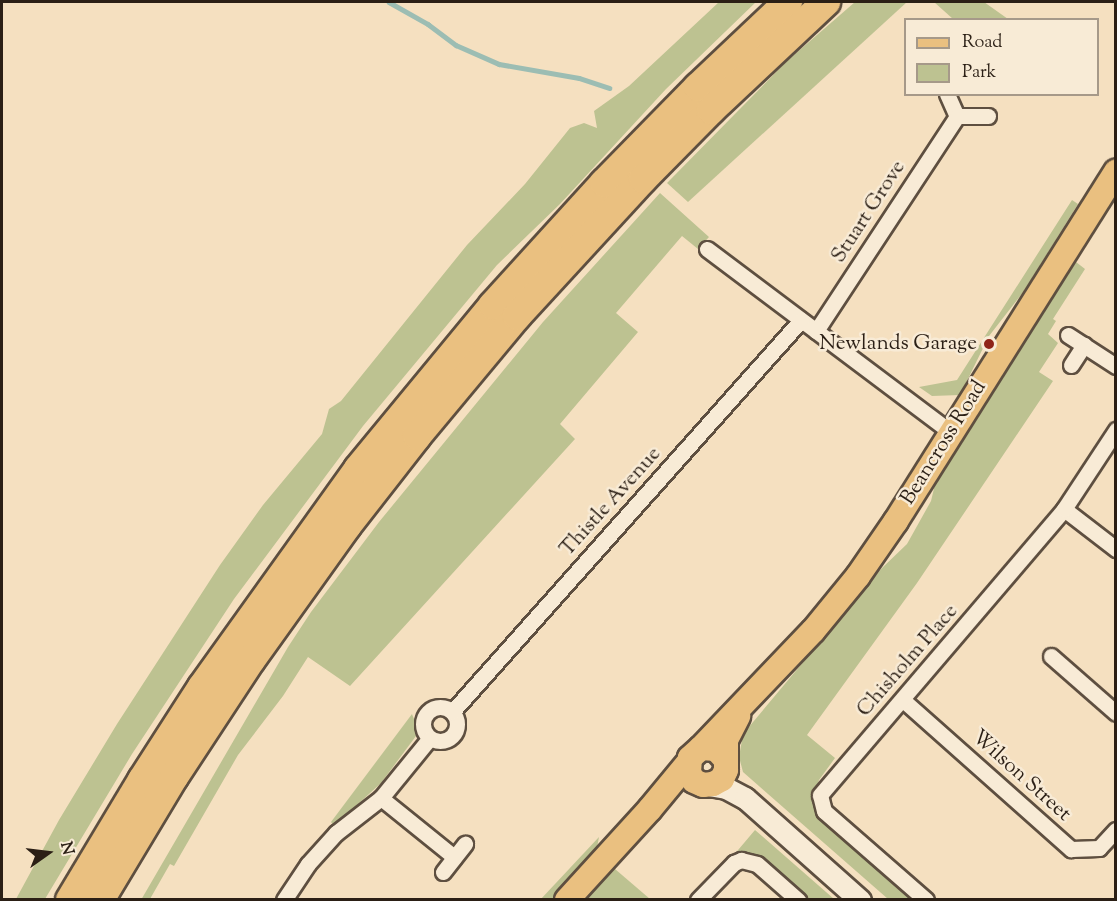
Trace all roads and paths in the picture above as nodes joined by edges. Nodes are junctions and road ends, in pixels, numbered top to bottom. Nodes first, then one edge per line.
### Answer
1 (788, 2) edge
2 (826, 2) edge
3 (948, 96) edge
4 (957, 116) junction
5 (988, 116) dead end
6 (1116, 171) edge
7 (707, 249) dead end
8 (801, 320) junction
9 (816, 331) junction
10 (1068, 335) dead end
11 (1084, 345) junction
12 (1071, 365) dead end
13 (1116, 366) edge
14 (1116, 430) edge
15 (951, 432) junction
16 (1064, 509) junction
17 (1116, 549) edge
18 (283, 615) junction
19 (1051, 656) dead end
20 (751, 699) junction
21 (903, 700) junction
22 (452, 712) junction
23 (1116, 713) edge
24 (430, 738) junction
25 (694, 755) junction
26 (726, 763) junction
27 (706, 785) junction
28 (381, 798) junction
29 (745, 798) junction
30 (650, 809) junction
31 (1116, 830) edge
32 (465, 844) dead end
33 (454, 857) junction
34 (443, 872) dead end
35 (70, 900) edge
36 (100, 900) edge
37 (119, 900) edge
38 (284, 900) edge
39 (567, 900) edge
40 (698, 900) edge
41 (798, 900) edge
42 (860, 900) edge
43 (926, 900) edge

1 - 35 highway
2 - 18 highway
3 - 4 street
4 - 5 street
4 - 9 street, Stuart Grove
6 - 15 main road, Beancross Road
7 - 8 street
8 - 9 street
8 - 22 street, Thistle Avenue
9 - 15 street
10 - 11 street
11 - 12 street
11 - 13 street
14 - 16 street, Chisholm Place
15 - 20 main road, Beancross Road
16 - 17 street
16 - 21 street, Chisholm Place
18 - 36 highway
18 - 37 highway
19 - 23 street
20 - 25 main road, Beancross Road
20 - 26 main road, Beancross Road
21 - 31 street, Wilson Street
21 - 43 street, Chisholm Place
22 - 24 street
22 - 24 street
24 - 28 street
25 - 26 main road
25 - 27 main road
25 - 30 main road, Beancross Road
26 - 27 main road
26 - 29 main road
27 - 29 main road
27 - 30 main road, Beancross Road
28 - 33 street
28 - 38 street
29 - 42 main road
30 - 39 main road, Beancross Road
32 - 33 street
33 - 34 street
40 - 41 street

